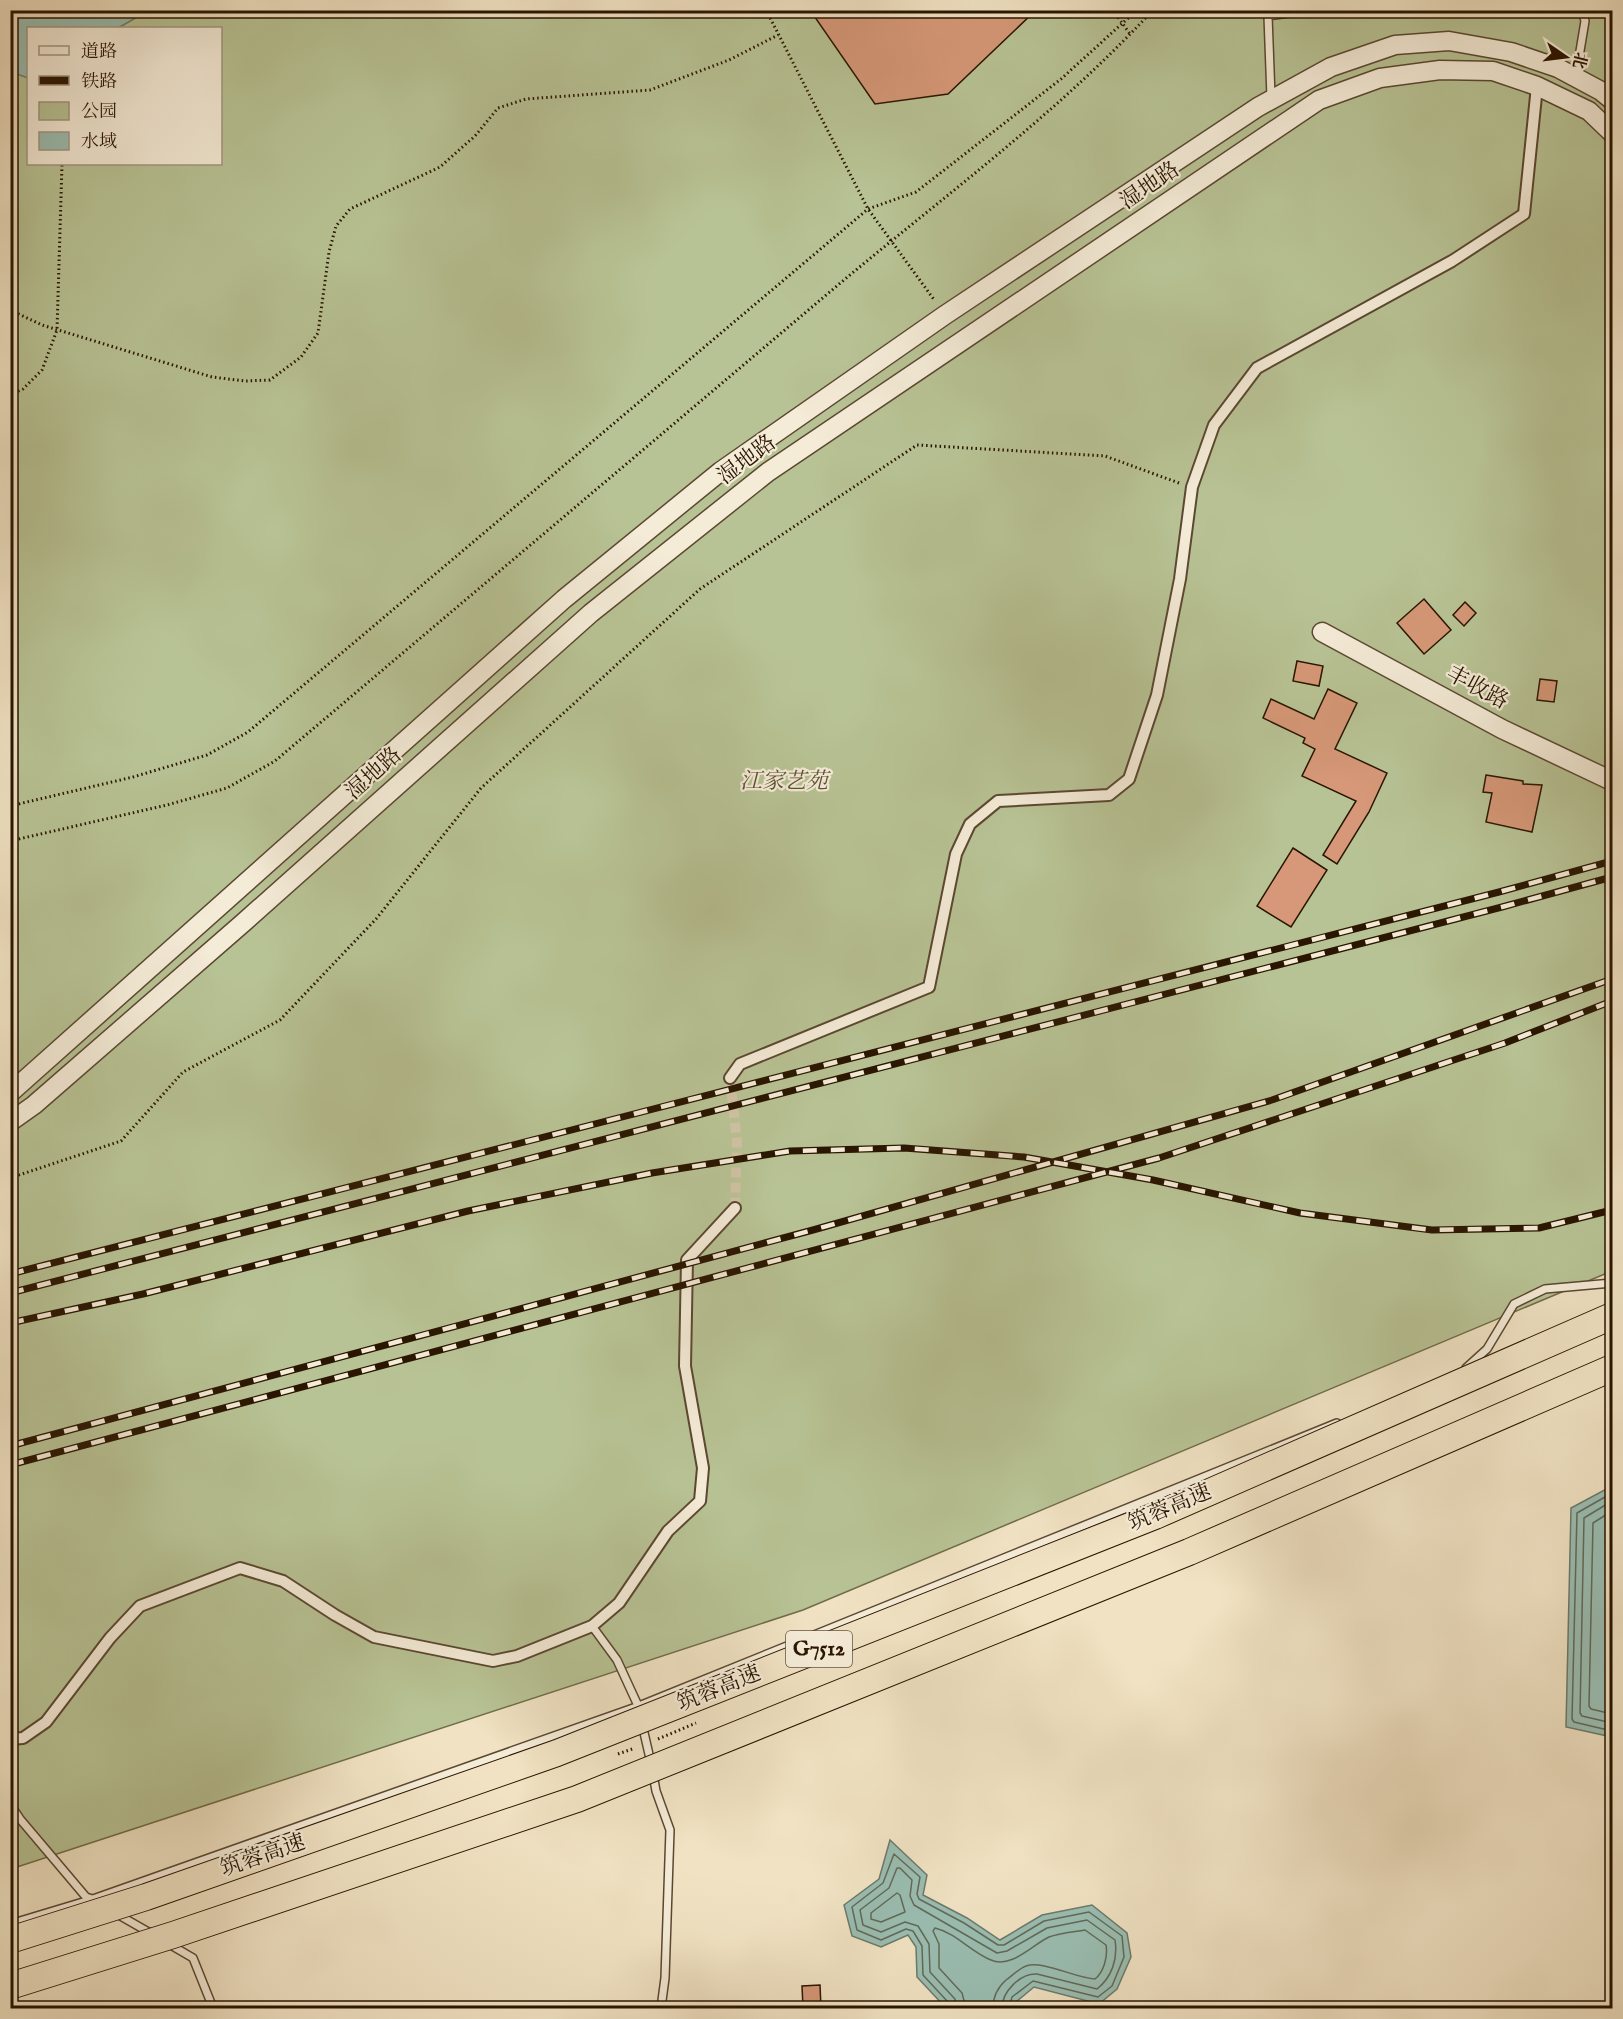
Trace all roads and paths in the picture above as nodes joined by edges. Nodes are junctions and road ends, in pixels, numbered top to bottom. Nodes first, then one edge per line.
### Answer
1 (766, 10) edge
2 (1113, 10) edge
3 (1137, 10) edge
4 (1153, 10) edge
5 (1311, 10) edge
6 (1582, 10) edge
7 (1267, 13) edge
8 (1123, 25) junction
9 (1130, 34) junction
10 (778, 35) junction
11 (1544, 63) junction
12 (1576, 77) junction
13 (1539, 88) junction
14 (1272, 99) junction
15 (1612, 100) edge
16 (1612, 133) edge
17 (62, 165) edge
18 (868, 209) junction
19 (892, 240) junction
20 (10, 310) edge
21 (945, 315) junction
22 (57, 330) junction
23 (10, 395) edge
24 (1192, 487) junction
25 (1322, 632) dead end
26 (1612, 781) edge
27 (10, 806) edge
28 (10, 841) edge
29 (730, 1078) dead end
30 (10, 1093) edge
31 (10, 1122) edge
32 (10, 1178) edge
33 (735, 1208) tunnel mouth
34 (1612, 1282) edge
35 (1612, 1316) edge
36 (1612, 1368) edge
37 (1463, 1371) dead end
38 (1347, 1419) dead end
39 (592, 1626) junction
40 (639, 1706) junction
41 (10, 1739) edge
42 (10, 1804) edge
43 (93, 1899) junction
44 (10, 1924) edge
45 (10, 1940) edge
46 (10, 1986) edge
47 (213, 2008) edge
48 (661, 2008) edge

1 - 10 path
2 - 8 path
3 - 8 path
4 - 9 path
5 - 7 lane
6 - 12 lane
7 - 14 lane
8 - 9 path
8 - 18 path
9 - 19 path
10 - 18 path
10 - 22 path
11 - 12 street, 湿地路
11 - 13 street
11 - 14 street, 湿地路
12 - 15 street, 湿地路
13 - 16 street, 湿地路
13 - 24 street
13 - 31 street, 湿地路
14 - 21 street, 湿地路
17 - 22 path
18 - 19 path
18 - 27 path
19 - 21 path
19 - 28 path
20 - 22 path
21 - 30 street, 湿地路
22 - 23 path
24 - 29 street
24 - 32 path
25 - 26 street, 丰收路
33 - 39 street
34 - 37 lane
35 - 45 highway, 筑蓉高速 / G7512, bridge
36 - 46 highway, 筑蓉高速 / G7512, bridge
38 - 40 lane
39 - 40 lane
39 - 41 street
40 - 43 lane
40 - 48 lane
42 - 43 lane
43 - 44 lane
43 - 47 lane

